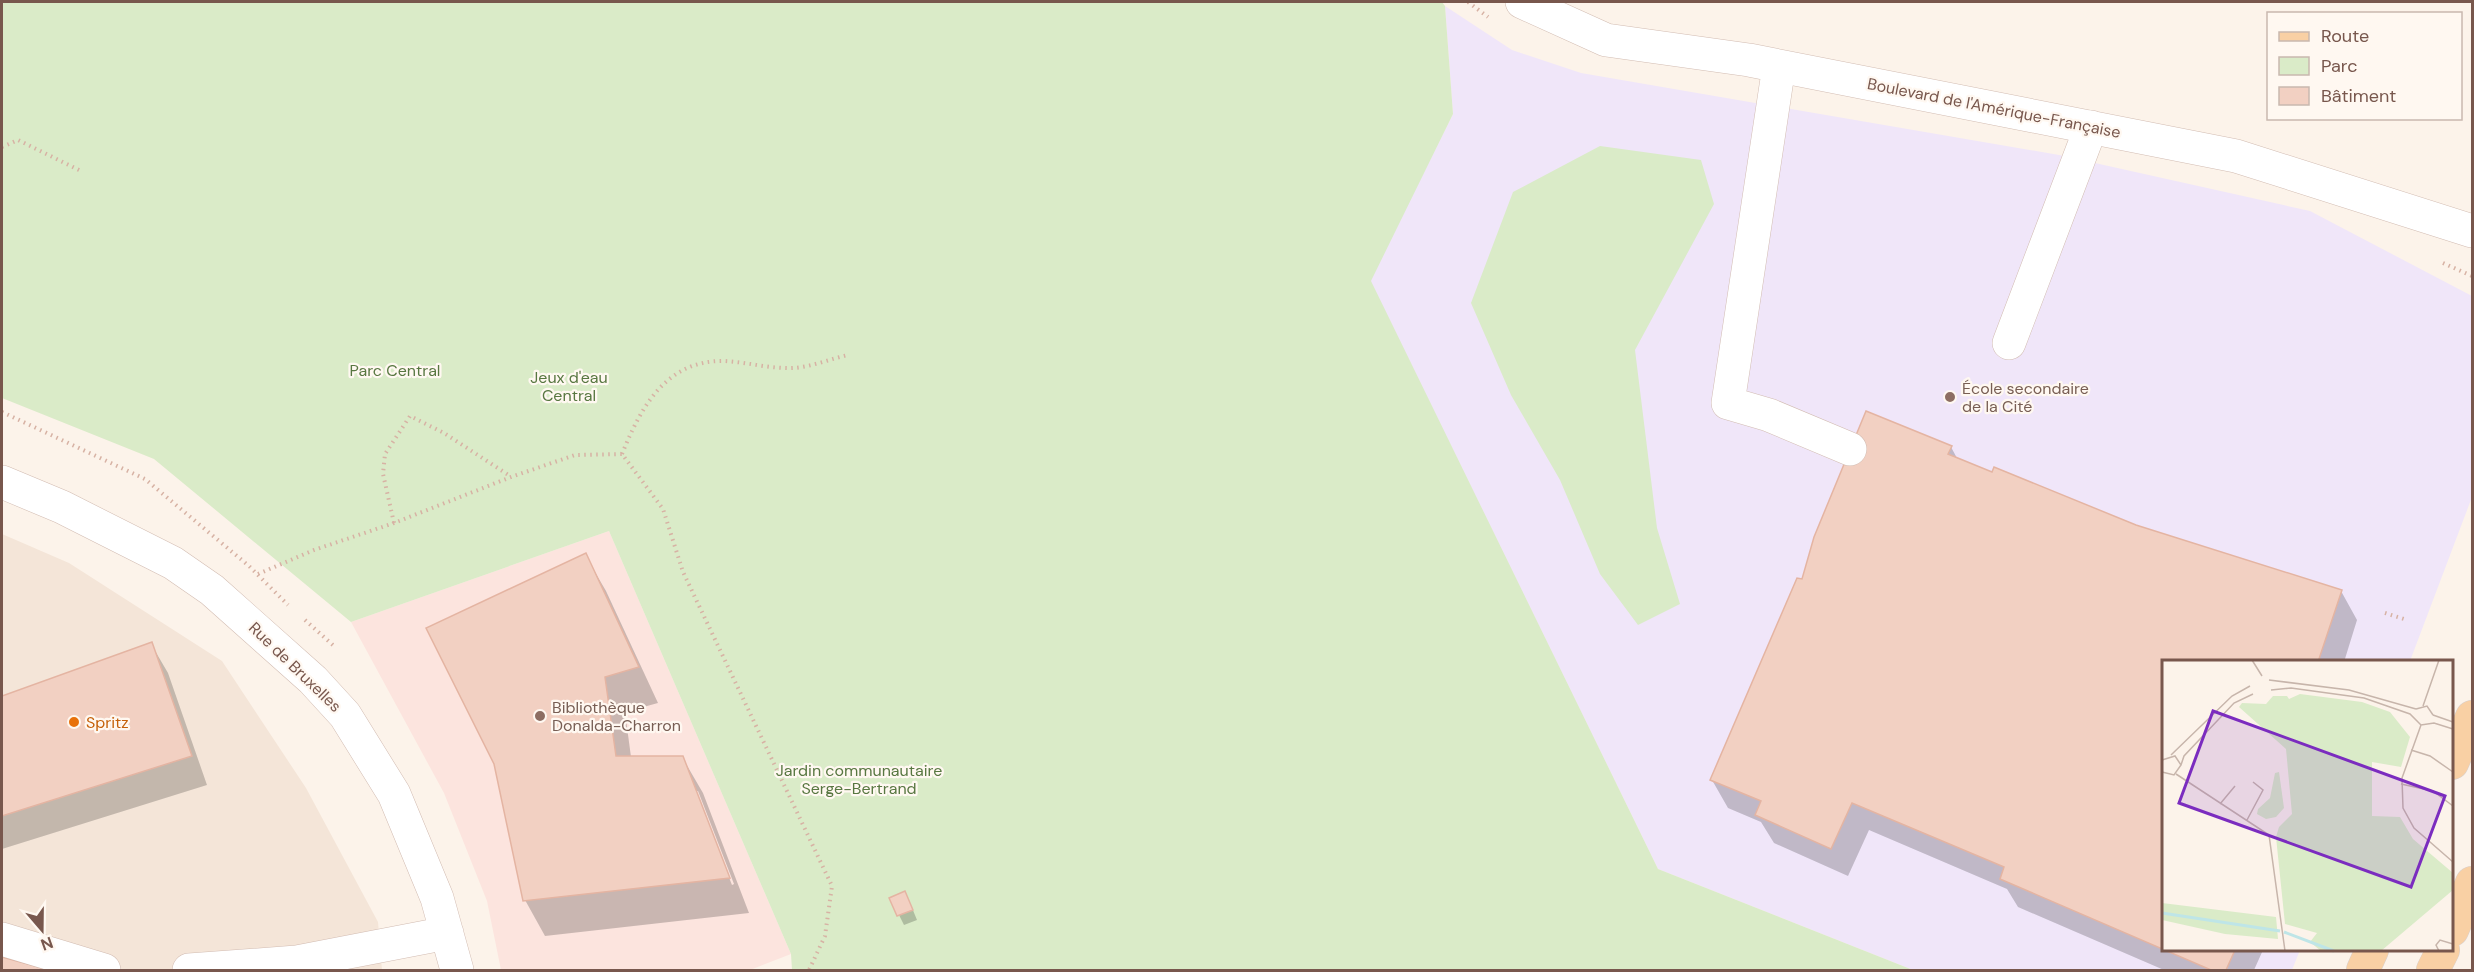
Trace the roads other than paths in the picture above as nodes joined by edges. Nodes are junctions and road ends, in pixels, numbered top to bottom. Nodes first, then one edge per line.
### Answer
1 (1522, 2) edge
2 (1779, 66) junction
3 (2091, 127) junction
4 (2470, 231) edge
5 (2009, 343) dead end
6 (1850, 449) dead end
7 (2, 482) edge
8 (2472, 717) edge
9 (2453, 759) edge
10 (2472, 883) edge
11 (2453, 926) edge
12 (447, 933) junction
13 (2, 939) edge
14 (2372, 951) edge
15 (2442, 951) edge
16 (104, 970) edge
17 (189, 970) edge
18 (457, 970) edge
19 (2363, 970) edge
20 (2433, 970) edge

1 - 2 street, Boulevard de l'Amérique-Française
2 - 3 street, Boulevard de l'Amérique-Française
2 - 6 street
3 - 4 street, Boulevard de l'Amérique-Française
3 - 5 street
7 - 12 street, Rue de Bruxelles
8 - 9 main road
10 - 11 main road
12 - 17 street
12 - 18 street, Rue de Bruxelles
13 - 16 street
14 - 19 main road
15 - 20 main road

